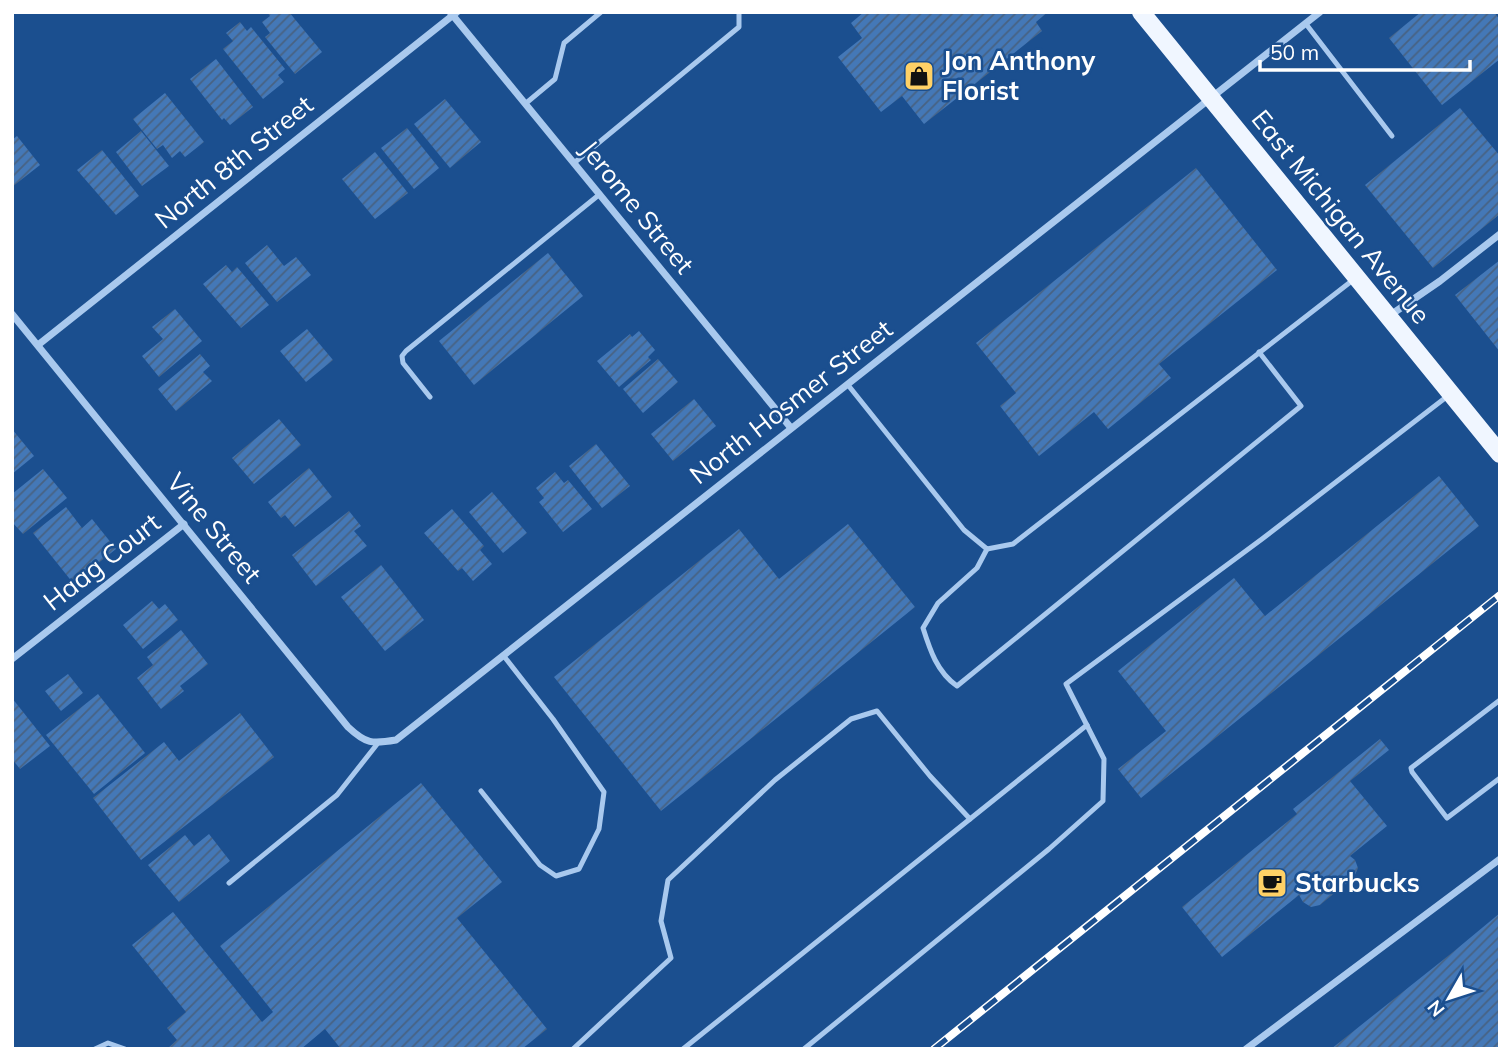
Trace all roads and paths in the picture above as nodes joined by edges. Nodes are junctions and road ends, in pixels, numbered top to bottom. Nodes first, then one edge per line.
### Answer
1 (601, 12) edge
2 (739, 12) edge
3 (1141, 12) edge
4 (1320, 12) edge
5 (453, 13) edge
6 (1306, 24) junction
7 (1211, 98) junction
8 (524, 104) junction
9 (1392, 136) dead end
10 (574, 163) junction
11 (600, 194) junction
12 (1500, 234) edge
13 (1356, 277) junction
14 (12, 314) edge
15 (1388, 317) junction
16 (37, 345) junction
17 (1259, 352) junction
18 (848, 385) junction
19 (1451, 394) junction
20 (430, 397) dead end
21 (791, 428) junction
22 (1500, 454) edge
23 (184, 524) junction
24 (987, 549) junction
25 (503, 655) junction
26 (12, 659) edge
27 (1500, 700) edge
28 (1087, 725) junction
29 (378, 743) junction
30 (1500, 778) edge
31 (481, 791) dead end
32 (970, 819) junction
33 (1500, 859) edge
34 (229, 883) dead end
35 (95, 1049) edge
36 (125, 1049) edge
37 (573, 1049) edge
38 (683, 1049) edge
39 (804, 1049) edge
40 (1246, 1049) edge

1 - 8 lane
2 - 10 lane
3 - 7 main road, East Michigan Avenue
4 - 6 street, North Hosmer Street
5 - 8 street, Jerome Street
5 - 16 street, North 8th Street
6 - 7 street, North Hosmer Street
6 - 9 lane
7 - 13 main road, East Michigan Avenue
7 - 18 street, North Hosmer Street
8 - 10 street, Jerome Street
10 - 11 street, Jerome Street
11 - 20 lane
11 - 21 street, Jerome Street
12 - 15 street
13 - 15 main road, East Michigan Avenue
13 - 17 lane
14 - 16 street, Vine Street
15 - 19 main road, East Michigan Avenue
16 - 23 street, Vine Street
17 - 24 lane
17 - 24 lane
18 - 21 street, North Hosmer Street
18 - 24 lane
19 - 22 main road, East Michigan Avenue
19 - 28 lane
21 - 25 street, North Hosmer Street
23 - 26 street, Haag Court
23 - 29 street, Vine Street
25 - 29 street, North Hosmer Street
25 - 31 lane
27 - 30 lane
28 - 32 lane
28 - 39 lane
29 - 34 lane
32 - 37 lane
32 - 38 lane
33 - 40 street
35 - 36 lane

